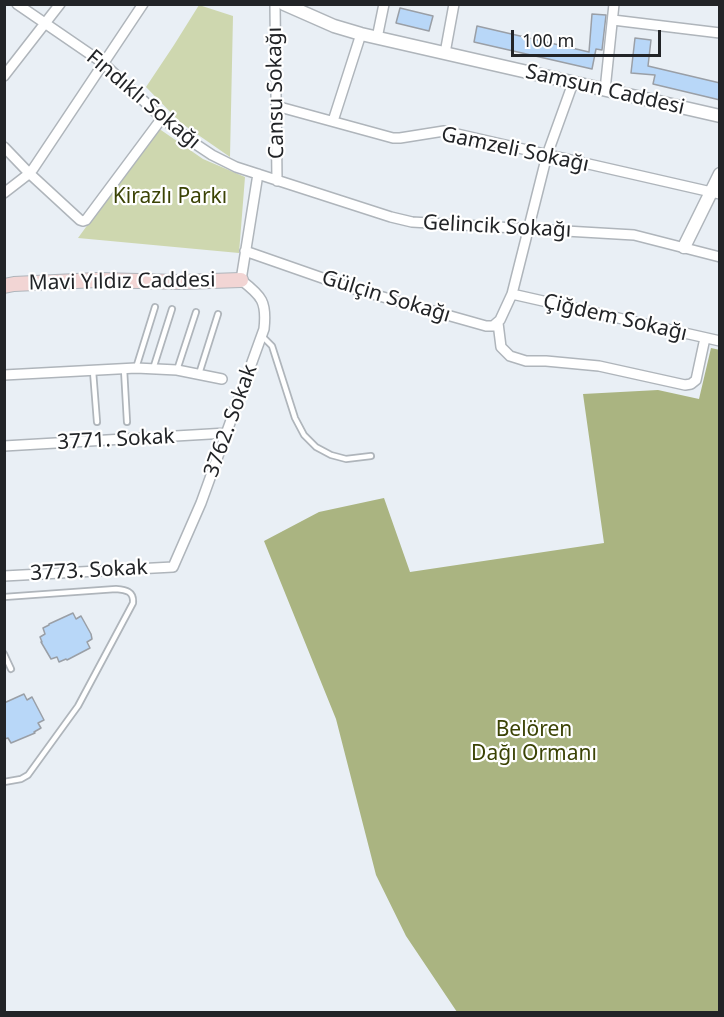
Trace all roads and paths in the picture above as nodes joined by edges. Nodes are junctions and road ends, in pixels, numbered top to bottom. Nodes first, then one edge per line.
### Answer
1 (16, 4) edge
2 (60, 4) edge
3 (143, 4) edge
4 (275, 4) edge
5 (284, 4) edge
6 (384, 4) edge
7 (454, 4) edge
8 (612, 5) edge
9 (613, 20) junction
10 (45, 24) junction
11 (720, 33) edge
12 (361, 34) junction
13 (377, 38) junction
14 (445, 54) junction
15 (103, 63) junction
16 (4, 76) edge
17 (573, 83) junction
18 (605, 90) junction
19 (276, 106) junction
20 (720, 116) edge
21 (162, 118) junction
22 (333, 121) junction
23 (4, 147) edge
24 (547, 155) junction
25 (29, 173) junction
26 (258, 174) junction
27 (720, 174) edge
28 (277, 181) junction
29 (4, 193) edge
30 (715, 193) edge
31 (529, 229) junction
32 (684, 247) junction
33 (245, 251) junction
34 (720, 257) edge
35 (241, 280) junction
36 (4, 286) edge
37 (512, 294) junction
38 (155, 307) dead end
39 (172, 309) dead end
40 (196, 312) dead end
41 (218, 314) dead end
42 (498, 323) junction
43 (262, 336) junction
44 (705, 338) junction
45 (720, 341) edge
46 (136, 368) junction
47 (124, 369) junction
48 (153, 369) junction
49 (93, 370) junction
50 (177, 370) junction
51 (199, 374) junction
52 (4, 375) edge
53 (222, 379) dead end
54 (97, 422) dead end
55 (127, 422) dead end
56 (226, 434) junction
57 (4, 446) edge
58 (371, 456) dead end
59 (173, 567) joint
60 (4, 576) edge
61 (4, 597) edge
62 (4, 654) edge
63 (11, 669) dead end
64 (4, 782) edge

1 - 10 street, Fındıklı Sokağı
2 - 10 street
3 - 15 street
4 - 19 street, Cansu Sokağı
5 - 12 street, Samsun Caddesi
6 - 13 street
7 - 14 street
8 - 9 street
9 - 11 street
9 - 18 street
10 - 15 street, Fındıklı Sokağı
10 - 16 street
12 - 13 street, Samsun Caddesi
12 - 22 street
13 - 14 street, Samsun Caddesi
14 - 17 street, Samsun Caddesi
15 - 21 street, Fındıklı Sokağı
15 - 25 street
17 - 18 street, Samsun Caddesi
17 - 24 street
18 - 20 street, Samsun Caddesi
19 - 22 street, Gamzeli Sokağı
19 - 28 street, Cansu Sokağı
21 - 25 street
21 - 26 street, Fındıklı Sokağı
22 - 24 street, Gamzeli Sokağı
23 - 25 street
24 - 30 street, Gamzeli Sokağı
24 - 31 street
25 - 29 street
26 - 28 street, Fındıklı Sokağı
26 - 33 street
27 - 30 street
28 - 31 street, Gelincik Sokağı
30 - 32 street
31 - 32 street, Gelincik Sokağı
31 - 37 street
32 - 34 street, Gelincik Sokağı
33 - 35 street
33 - 42 street, Gülçin Sokağı
35 - 36 main road, Mavi Yıldız Caddesi
35 - 43 street, 3762. Sokak
37 - 42 street
37 - 44 street, Çiğdem Sokağı
38 - 46 lane
39 - 48 lane
40 - 50 lane
41 - 51 lane
42 - 44 street
43 - 56 street, 3762. Sokak
43 - 58 lane
44 - 45 street, Çiğdem Sokağı
46 - 47 street
46 - 48 street
47 - 49 street
47 - 55 lane
48 - 50 street
49 - 52 street
49 - 54 lane
50 - 51 street
51 - 53 street
56 - 57 street, 3771. Sokak
56 - 59 street, 3762. Sokak
59 - 60 street, 3773. Sokak
61 - 64 lane
62 - 63 lane

